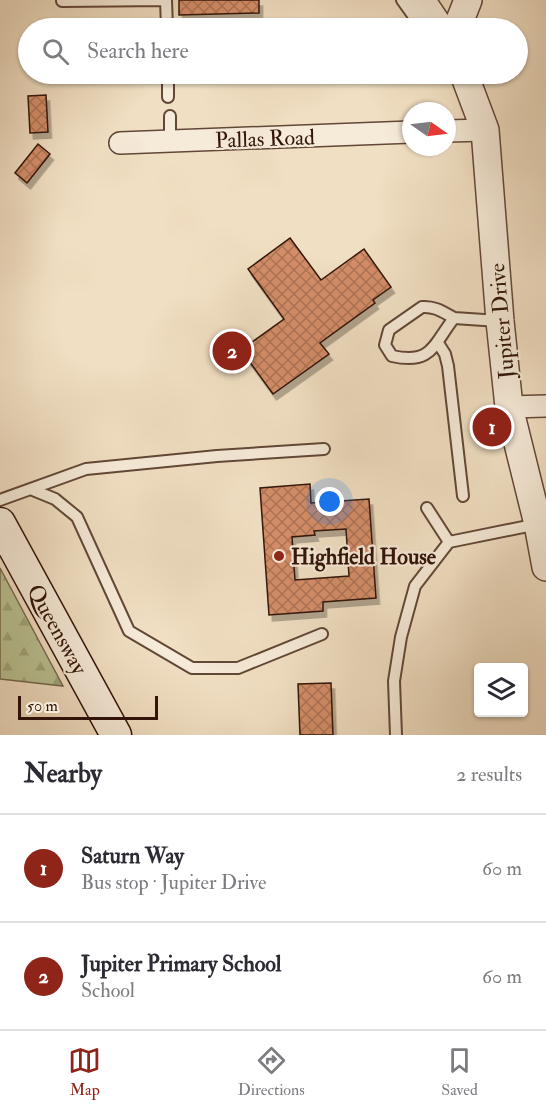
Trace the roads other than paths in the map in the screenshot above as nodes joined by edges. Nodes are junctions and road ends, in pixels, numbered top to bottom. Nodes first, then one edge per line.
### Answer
1 (402, 0) edge
2 (421, 0) edge
3 (468, 0) edge
4 (63, 1) edge
5 (167, 18) edge
6 (415, 18) edge
7 (433, 18) edge
8 (461, 18) edge
9 (168, 84) edge
10 (468, 84) edge
11 (168, 97) dead end
12 (170, 116) dead end
13 (485, 130) junction
14 (456, 131) edge
15 (402, 132) edge
16 (170, 141) junction
17 (120, 143) dead end
18 (454, 318) junction
19 (500, 321) junction
20 (438, 343) junction
21 (546, 406) edge
22 (509, 407) junction
23 (324, 449) dead end
24 (33, 490) junction
25 (463, 496) dead end
26 (0, 500) edge
27 (427, 508) dead end
28 (0, 523) edge
29 (538, 524) junction
30 (449, 542) junction
31 (546, 567) edge
32 (322, 634) dead end
33 (116, 735) edge
34 (396, 735) edge

1 - 6 lane
2 - 7 street
3 - 8 street
4 - 5 lane
9 - 11 lane
10 - 13 street, Jupiter Drive
12 - 16 lane
13 - 14 street
13 - 19 street, Jupiter Drive
15 - 16 street, Pallas Road
16 - 17 street, Pallas Road
18 - 19 lane
18 - 20 lane
18 - 20 lane
19 - 22 street, Jupiter Drive
20 - 25 lane
21 - 22 street
22 - 29 street, Jupiter Drive
23 - 24 lane
24 - 26 lane
24 - 32 lane
27 - 30 lane
28 - 33 main road, Queensway
29 - 30 lane
29 - 31 street, Jupiter Drive
30 - 34 lane

